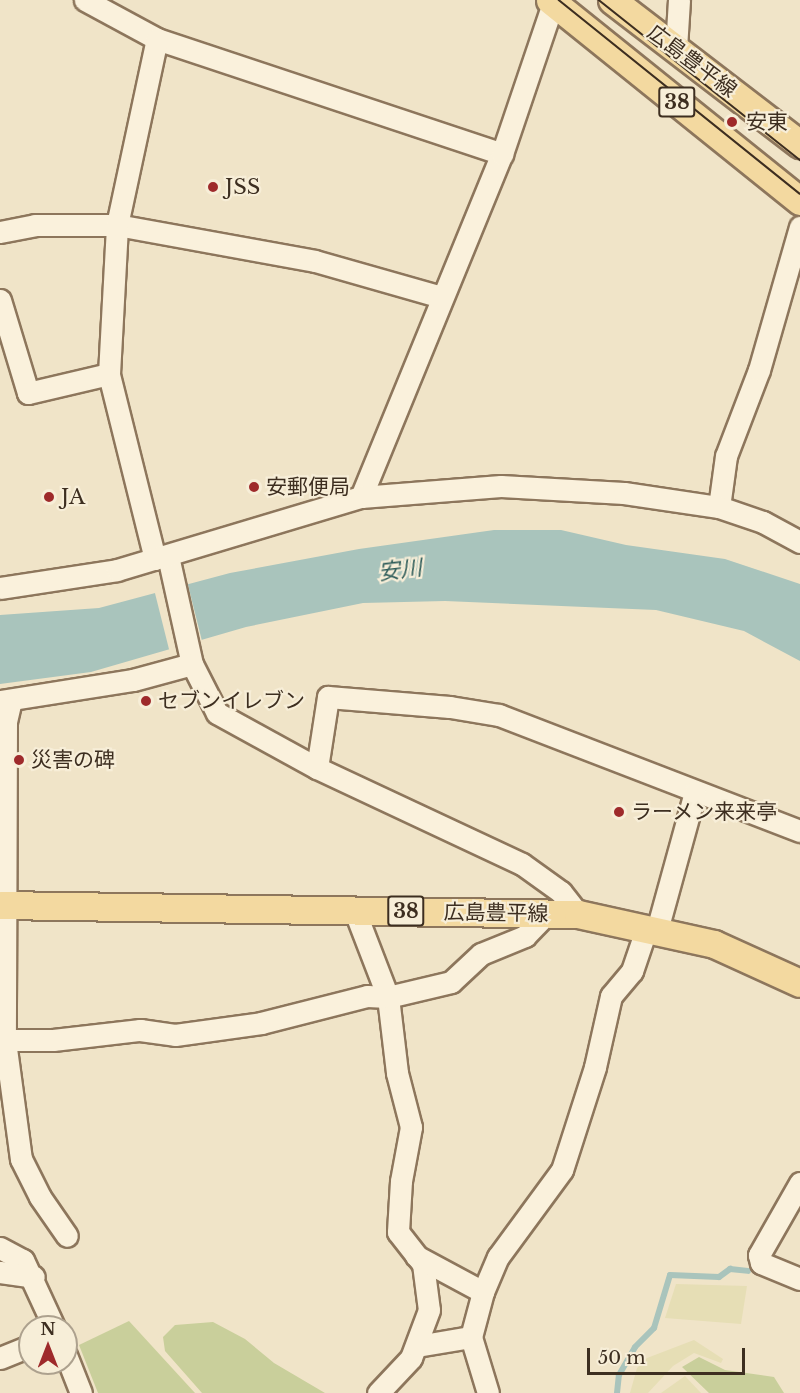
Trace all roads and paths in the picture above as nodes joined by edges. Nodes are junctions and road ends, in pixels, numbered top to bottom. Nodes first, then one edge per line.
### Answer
1 (85, 0) edge
2 (612, 0) edge
3 (679, 0) edge
4 (553, 1) edge
5 (157, 39) junction
6 (676, 49) junction
7 (800, 144) edge
8 (502, 154) junction
9 (800, 201) edge
10 (117, 225) junction
11 (800, 227) edge
12 (0, 232) edge
13 (441, 297) junction
14 (0, 300) edge
15 (109, 375) junction
16 (361, 497) junction
17 (719, 507) junction
18 (800, 542) edge
19 (165, 559) junction
20 (0, 588) edge
21 (190, 657) junction
22 (6, 700) edge
23 (3, 722) edge
24 (317, 768) junction
25 (694, 792) junction
26 (800, 831) edge
27 (2, 905) edge
28 (354, 909) junction
29 (546, 914) junction
30 (578, 914) junction
31 (652, 929) junction
32 (800, 982) edge
33 (388, 997) junction
34 (3, 1041) edge
35 (800, 1183) edge
36 (67, 1236) dead end
37 (0, 1248) edge
38 (416, 1256) junction
39 (0, 1272) edge
40 (34, 1278) junction
41 (800, 1279) edge
42 (483, 1292) junction
43 (49, 1315) edge
44 (471, 1337) junction
45 (417, 1346) junction
46 (18, 1351) edge
47 (0, 1358) edge
48 (74, 1375) edge
49 (81, 1393) edge
50 (378, 1393) edge
51 (488, 1393) edge

1 - 5 street
2 - 6 main road, 広島豊平線 / 38
3 - 6 street
4 - 8 street
4 - 9 main road, 広島豊平線 / 38
5 - 8 street
5 - 10 street
6 - 7 main road, 広島豊平線 / 38
8 - 13 street
10 - 12 street
10 - 13 street
10 - 15 street
11 - 17 street
13 - 16 street
14 - 15 street
15 - 19 street
16 - 17 street
16 - 19 street
17 - 18 street
19 - 20 street
19 - 21 street
21 - 22 street
21 - 24 street
22 - 23 street
23 - 27 street
24 - 25 street
24 - 30 street
25 - 26 street
25 - 31 street
27 - 28 main road, 広島豊平線 / 38
27 - 34 street
28 - 29 main road, 広島豊平線 / 38
28 - 33 street
29 - 30 main road, 広島豊平線 / 38
29 - 33 street
30 - 31 main road, 広島豊平線 / 38
31 - 32 main road, 広島豊平線 / 38
31 - 42 street
33 - 34 street
33 - 38 street
34 - 36 street
35 - 41 street
37 - 40 street
38 - 42 street
38 - 45 street
39 - 40 street
40 - 43 street
42 - 44 street
44 - 45 street
44 - 51 street
45 - 50 street
46 - 47 street
48 - 49 street

